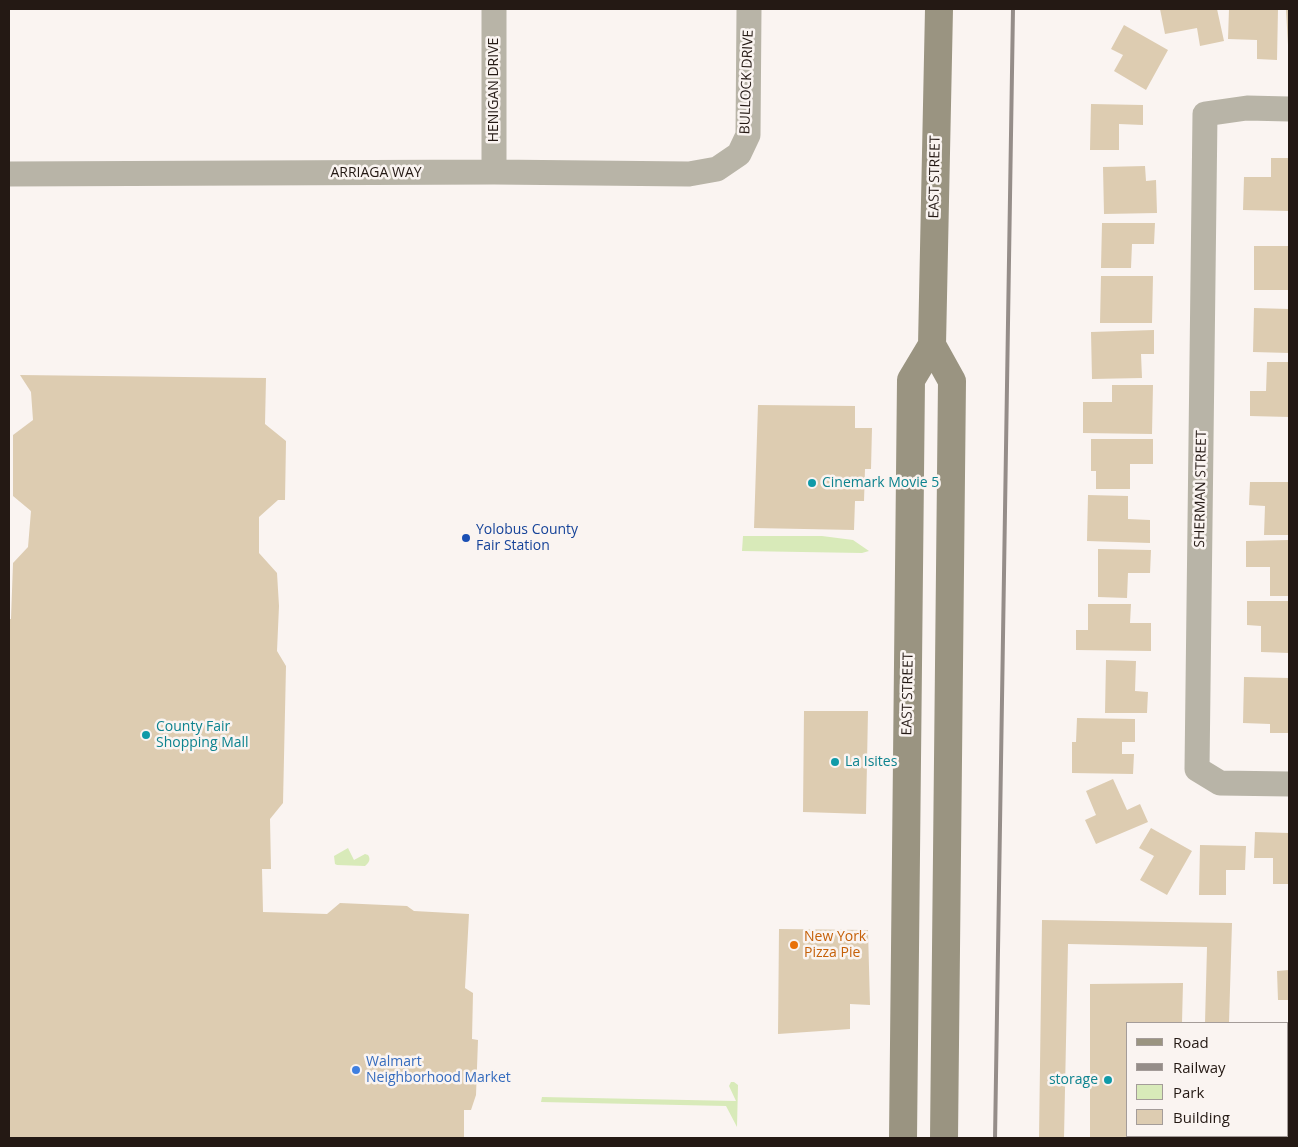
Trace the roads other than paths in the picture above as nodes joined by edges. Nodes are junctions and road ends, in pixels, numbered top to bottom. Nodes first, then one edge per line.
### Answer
1 (494, 9) edge
2 (750, 9) edge
3 (939, 9) edge
4 (1289, 109) edge
5 (739, 154) joint
6 (494, 172) junction
7 (9, 174) edge
8 (932, 345) junction
9 (1289, 784) edge
10 (903, 1138) edge
11 (944, 1138) edge

1 - 6 street, HENIGAN DRIVE
2 - 5 street, BULLOCK DRIVE
3 - 8 street, EAST STREET
4 - 9 street, SHERMAN STREET
5 - 6 street, ARRIAGA WAY
6 - 7 street, ARRIAGA WAY
8 - 10 street, EAST STREET
8 - 11 street

